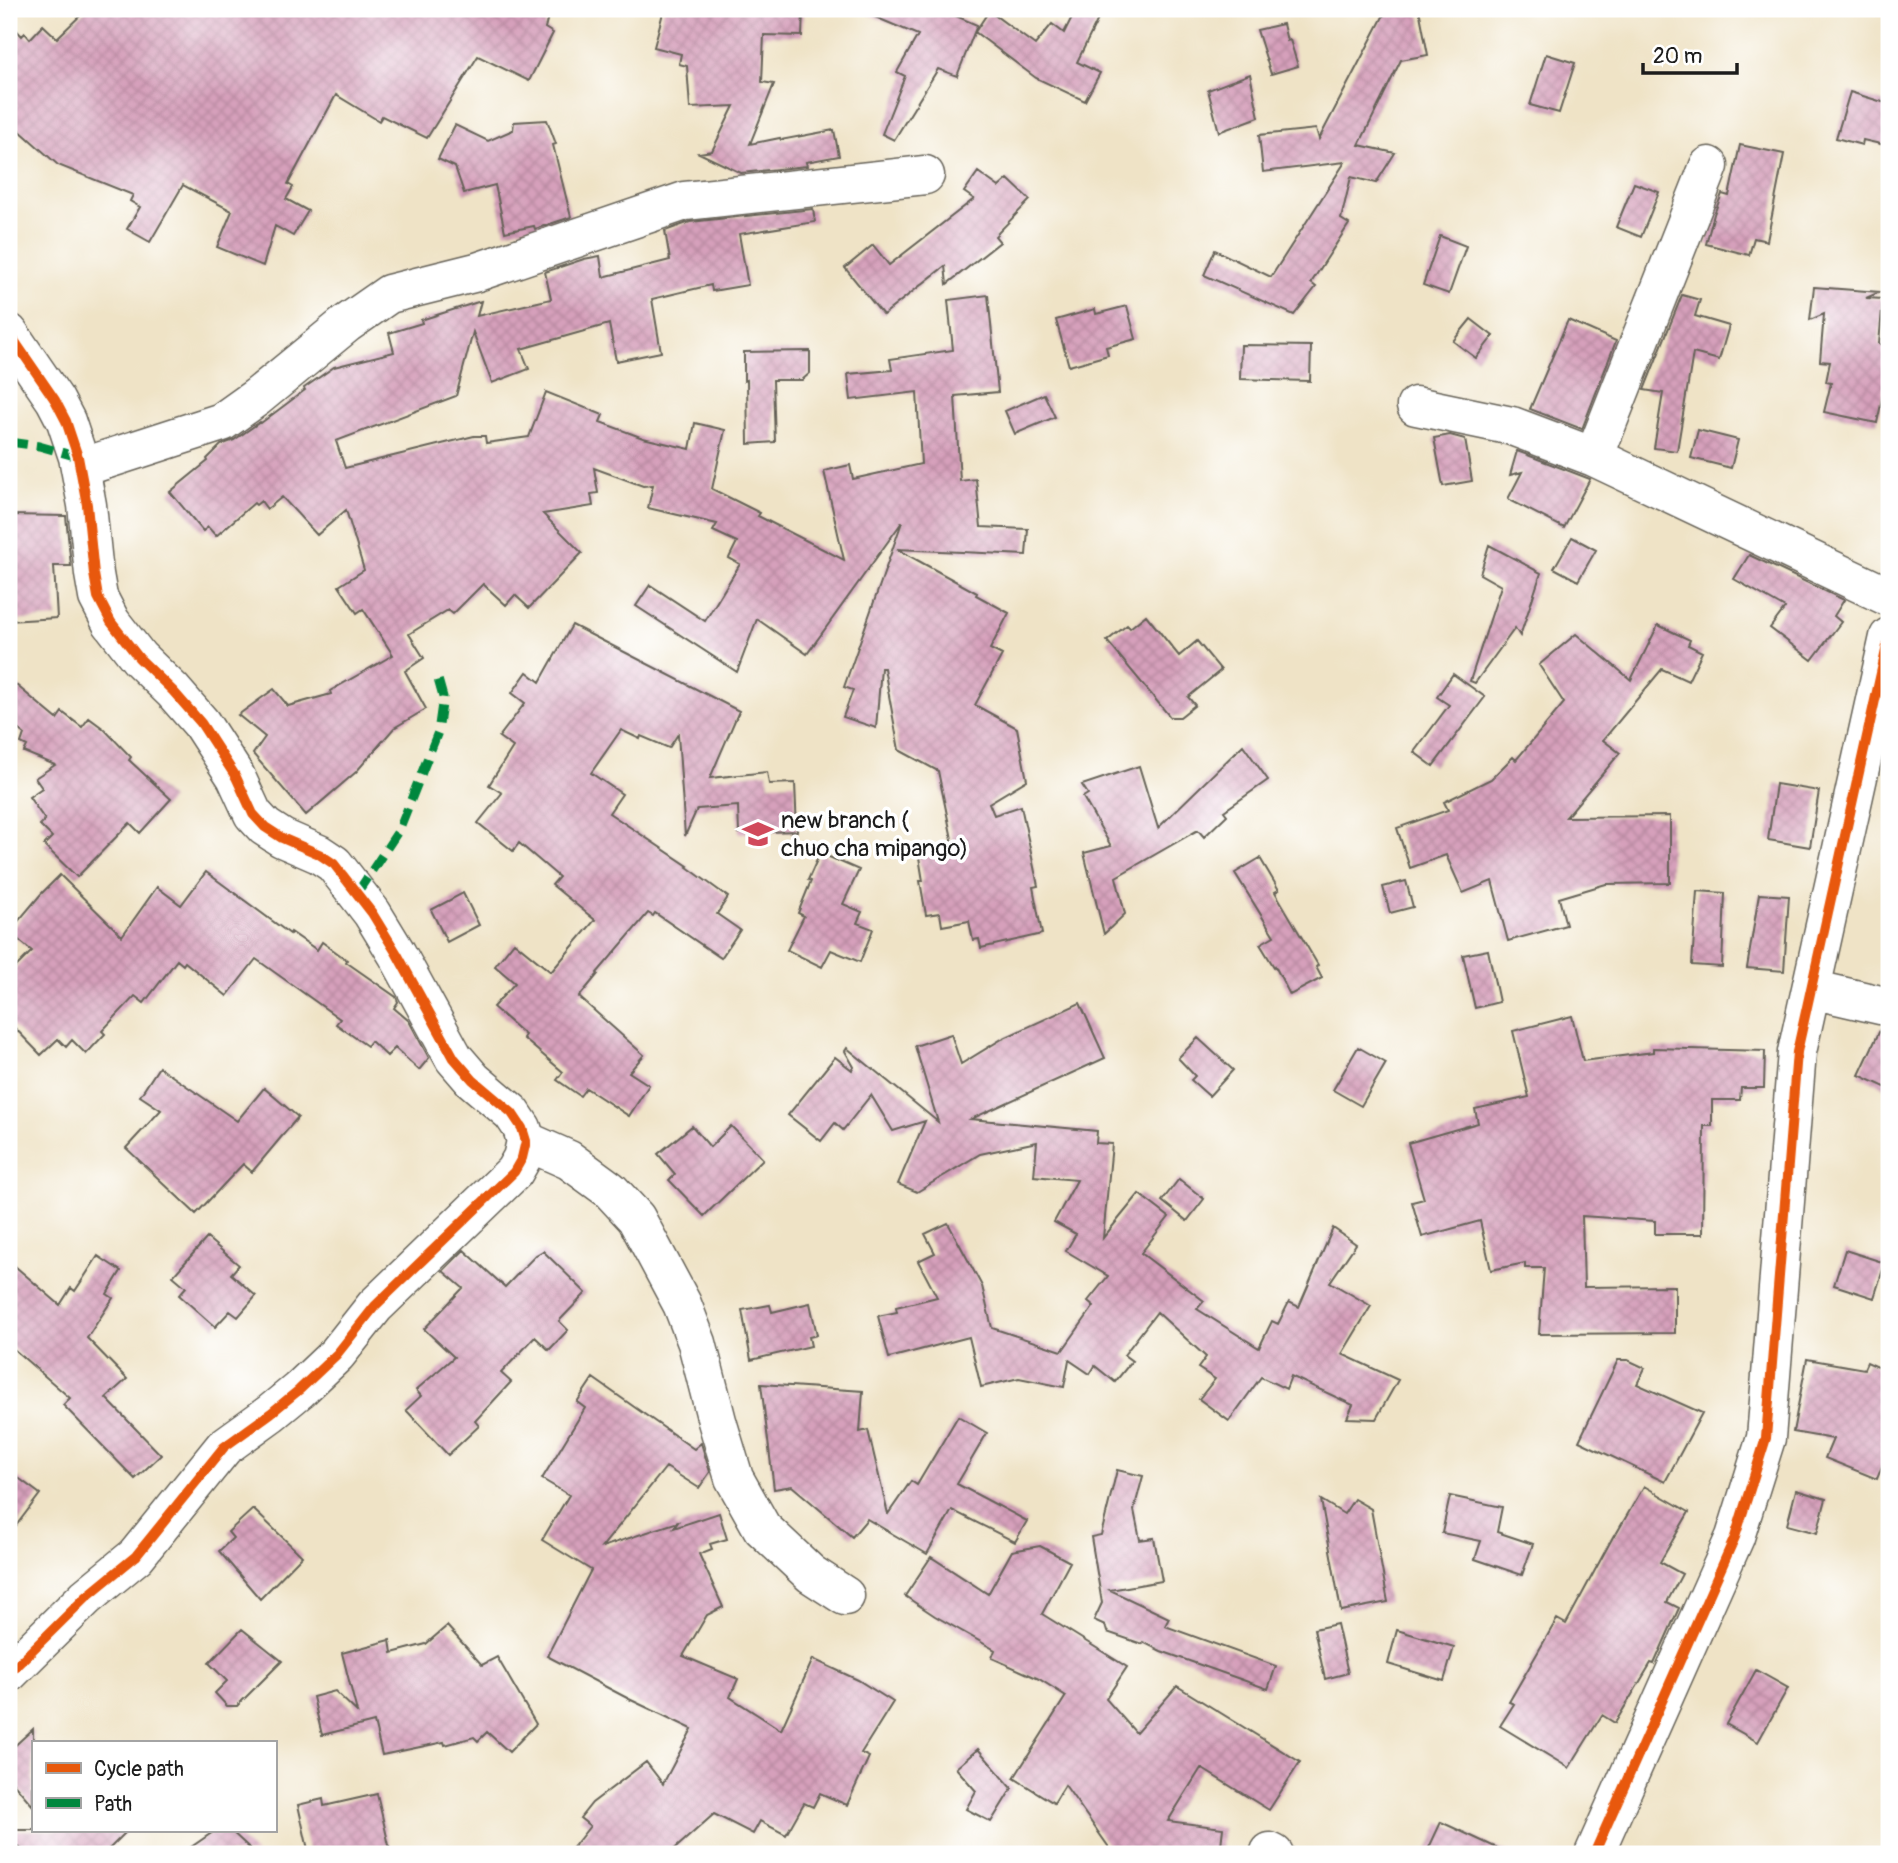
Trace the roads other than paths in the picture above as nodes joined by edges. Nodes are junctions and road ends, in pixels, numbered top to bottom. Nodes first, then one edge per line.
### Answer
1 (1709, 166) dead end
2 (925, 175) dead end
3 (9, 333) edge
4 (1416, 406) dead end
5 (1594, 457) junction
6 (80, 468) junction
7 (1889, 597) edge
8 (1889, 637) edge
9 (1811, 989) junction
10 (1889, 1007) edge
11 (526, 1141) junction
12 (845, 1596) dead end
13 (9, 1673) edge
14 (1594, 1854) edge

1 - 5 street
2 - 6 street
3 - 6 street
4 - 5 street
5 - 7 street
6 - 11 street
8 - 9 street
9 - 10 street
9 - 14 street
11 - 12 street
11 - 13 street

